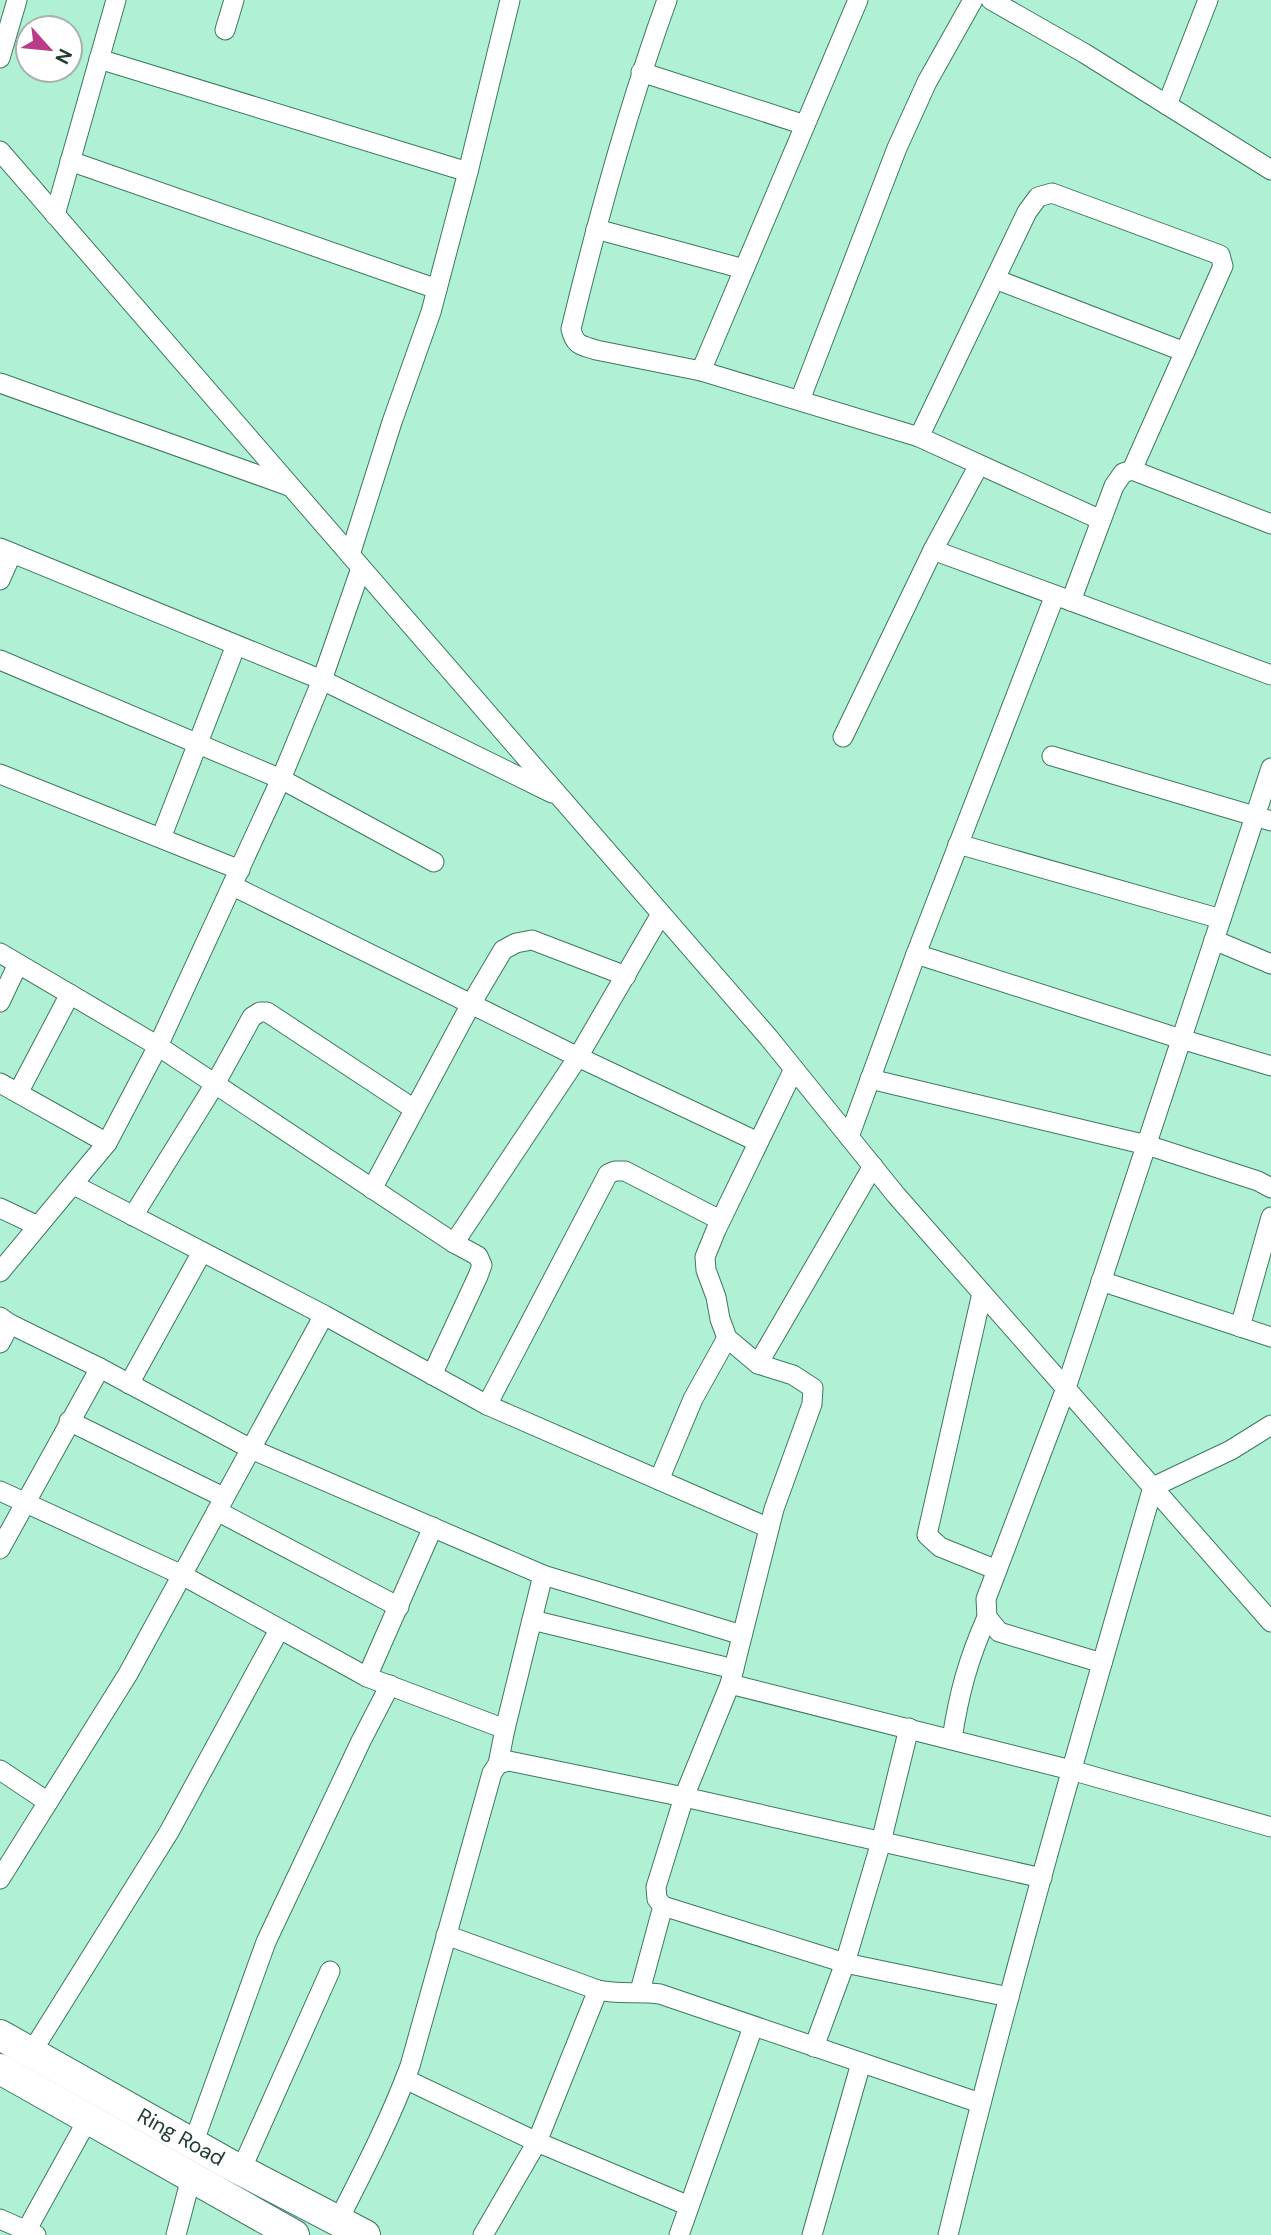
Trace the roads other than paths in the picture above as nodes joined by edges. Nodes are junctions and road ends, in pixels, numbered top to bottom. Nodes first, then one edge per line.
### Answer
1 (17, 0) edge
2 (116, 0) edge
3 (234, 0) edge
4 (510, 0) edge
5 (667, 0) edge
6 (858, 0) edge
7 (973, 0) edge
8 (991, 0) edge
9 (1208, 0) edge
10 (225, 30) dead end
11 (0, 58) edge
12 (99, 59) junction
13 (641, 72) junction
14 (1167, 105) junction
15 (805, 125) junction
16 (0, 151) edge
17 (70, 161) junction
18 (1271, 170) edge
19 (468, 172) junction
20 (55, 215) junction
21 (596, 229) junction
22 (744, 269) junction
23 (995, 279) junction
24 (437, 289) junction
25 (1185, 352) junction
26 (701, 371) junction
27 (0, 383) edge
28 (800, 400) junction
29 (919, 437) junction
30 (979, 465) junction
31 (1132, 470) junction
32 (290, 486) junction
33 (1101, 520) junction
34 (1271, 524) edge
35 (933, 550) junction
36 (6, 551) edge
37 (356, 561) junction
38 (0, 580) edge
39 (1063, 598) junction
40 (236, 645) junction
41 (0, 660) edge
42 (1271, 675) edge
43 (322, 680) junction
44 (843, 737) dead end
45 (197, 743) junction
46 (1052, 756) dead end
47 (1271, 768) edge
48 (0, 774) edge
49 (281, 779) junction
50 (559, 796) junction
51 (1263, 818) edge
52 (161, 838) junction
53 (958, 845) junction
54 (434, 862) dead end
55 (236, 878) junction
56 (661, 914) junction
57 (1221, 919) junction
58 (1214, 940) junction
59 (0, 953) edge
60 (916, 954) junction
61 (18, 964) junction
62 (1271, 964) edge
63 (626, 976) junction
64 (69, 994) junction
65 (0, 1002) edge
66 (471, 1004) junction
67 (1181, 1039) junction
68 (159, 1046) junction
69 (578, 1057) junction
70 (1271, 1066) edge
71 (794, 1069) junction
72 (870, 1079) junction
73 (0, 1083) edge
74 (215, 1084) junction
75 (18, 1093) junction
76 (414, 1109) junction
77 (849, 1137) junction
78 (758, 1142) junction
79 (107, 1143) junction
80 (1147, 1145) junction
81 (873, 1166) junction
82 (74, 1185) junction
83 (1271, 1188) edge
84 (372, 1189) junction
85 (0, 1208) edge
86 (133, 1216) junction
87 (1271, 1217) edge
88 (720, 1220) junction
89 (38, 1226) junction
90 (454, 1243) junction
91 (202, 1252) junction
92 (0, 1272) edge
93 (1101, 1281) junction
94 (982, 1293) junction
95 (324, 1315) junction
96 (5, 1321) edge
97 (1240, 1327) junction
98 (1271, 1337) edge
99 (727, 1338) junction
100 (0, 1343) edge
101 (758, 1364) junction
102 (100, 1368) junction
103 (432, 1375) junction
104 (129, 1384) junction
105 (1066, 1388) junction
106 (487, 1405) junction
107 (69, 1421) junction
108 (1271, 1425) edge
109 (251, 1449) junction
110 (659, 1480) junction
111 (1153, 1487) junction
112 (0, 1492) edge
113 (26, 1503) junction
114 (220, 1504) junction
115 (433, 1527) junction
116 (769, 1528) junction
117 (0, 1549) edge
118 (997, 1570) junction
119 (182, 1575) junction
120 (543, 1575) junction
121 (399, 1607) junction
122 (988, 1617) junction
123 (532, 1620) junction
124 (1271, 1622) edge
125 (279, 1630) junction
126 (743, 1634) junction
127 (1102, 1662) junction
128 (732, 1676) junction
129 (367, 1677) junction
130 (390, 1685) junction
131 (909, 1728) junction
132 (505, 1729) junction
133 (952, 1739) junction
134 (498, 1764) junction
135 (0, 1770) edge
136 (1072, 1770) junction
137 (684, 1797) junction
138 (48, 1802) junction
139 (1271, 1827) edge
140 (881, 1842) junction
141 (1042, 1878) junction
142 (0, 1879) edge
143 (663, 1906) junction
144 (446, 1935) junction
145 (845, 1963) junction
146 (330, 1971) dead end
147 (598, 1990) junction
148 (640, 1991) junction
149 (1009, 1997) junction
150 (753, 2027) junction
151 (0, 2035) edge
152 (814, 2047) junction
153 (31, 2053) junction
154 (861, 2063) junction
155 (0, 2069) edge
156 (405, 2079) junction
157 (980, 2103) junction
158 (88, 2119) junction
159 (537, 2143) junction
160 (193, 2144) junction
161 (241, 2171) junction
162 (191, 2178) junction
163 (689, 2206) junction
164 (0, 2219) edge
165 (338, 2221) junction
166 (31, 2233) edge
167 (489, 2233) edge
168 (176, 2235) edge
169 (294, 2235) edge
170 (365, 2235) edge
171 (679, 2235) edge
172 (812, 2235) edge
173 (948, 2235) edge

1 - 11 street
2 - 12 street
3 - 10 street
4 - 19 street
5 - 13 street
6 - 15 street
7 - 28 street
8 - 14 street
9 - 14 street
12 - 17 street
12 - 19 street
13 - 15 street
13 - 21 street
14 - 18 street
15 - 22 street
16 - 20 street
17 - 20 street
17 - 24 street
19 - 24 street
20 - 32 street
21 - 22 street
21 - 26 street
22 - 26 street
23 - 25 street
23 - 25 street
23 - 29 street
24 - 37 street
25 - 31 street
26 - 28 street
27 - 32 street
28 - 29 street
29 - 30 street
30 - 33 street
30 - 35 street
31 - 33 street
31 - 34 street
32 - 37 street
33 - 39 street
35 - 39 street
35 - 44 street
36 - 38 street
36 - 40 street
37 - 43 street
37 - 50 street
39 - 42 street
39 - 53 street
40 - 43 street
40 - 45 street
41 - 45 street
43 - 49 street
43 - 50 street
45 - 49 street
45 - 52 street
46 - 51 street
47 - 51 street
48 - 52 street
49 - 54 street
49 - 55 street
50 - 56 street
51 - 57 street
52 - 55 street
53 - 57 street
53 - 60 street
55 - 66 street
55 - 68 street
56 - 63 street
56 - 71 street
57 - 58 street
58 - 62 street
58 - 67 street
59 - 61 street
60 - 67 street
60 - 72 street
61 - 64 street
61 - 65 street
63 - 66 street
63 - 69 street
64 - 68 street
64 - 75 street
66 - 69 street
66 - 76 street
67 - 70 street
67 - 80 street
68 - 74 street
68 - 79 street
69 - 78 street
69 - 90 street
71 - 77 street
71 - 78 street
72 - 77 street
72 - 80 street
73 - 75 street
74 - 76 street
74 - 84 street
74 - 86 street
75 - 79 street
76 - 84 street
77 - 81 street
78 - 88 street
79 - 82 street
80 - 83 street
80 - 93 street
81 - 94 street
81 - 101 street
82 - 86 street
82 - 89 street
84 - 90 street
85 - 89 street
86 - 91 street
87 - 97 street
88 - 99 street
88 - 106 street
89 - 92 street
90 - 103 street
91 - 95 street
91 - 104 street
93 - 97 street
93 - 105 street
94 - 105 street
94 - 118 street
95 - 103 street
95 - 109 street
96 - 100 street
96 - 102 street
97 - 98 street
99 - 101 street
99 - 110 street
101 - 116 street
102 - 104 street
102 - 107 street
103 - 106 street
104 - 109 street
105 - 111 street
105 - 118 street
106 - 110 street
107 - 113 street
107 - 114 street
108 - 111 street
109 - 114 street
109 - 115 street
110 - 116 street
111 - 124 street
111 - 127 street
112 - 113 street
113 - 117 street
113 - 119 street
114 - 119 street
114 - 121 street
115 - 120 street
115 - 121 street
116 - 126 street
118 - 122 street
119 - 125 street
119 - 138 street
120 - 123 street
120 - 126 street
121 - 129 street
122 - 127 street
122 - 133 street
123 - 128 street
123 - 132 street
125 - 129 street
125 - 153 street
126 - 128 street
127 - 136 street
128 - 131 street
128 - 137 street
129 - 130 street
130 - 132 street
130 - 160 street
131 - 133 street
131 - 140 street
132 - 134 street
133 - 136 street
134 - 137 street
134 - 144 street
135 - 138 street
136 - 139 street
136 - 141 street
137 - 140 street
137 - 143 street
138 - 142 street
140 - 141 street
140 - 145 street
141 - 149 street
143 - 145 street
143 - 148 street
144 - 147 street
144 - 156 street
145 - 149 street
145 - 152 street
146 - 161 street
147 - 148 street
147 - 159 street
148 - 150 street
149 - 157 street
150 - 152 street
150 - 163 street
151 - 153 main road, Ring Road
152 - 154 street
153 - 160 main road, Ring Road
154 - 157 street
154 - 172 street
155 - 158 main road, Ring Road
156 - 159 street
156 - 165 street
157 - 173 street
158 - 162 main road, Ring Road
158 - 166 street
159 - 163 street
159 - 167 street
160 - 161 main road, Ring Road
161 - 165 main road, Ring Road
162 - 168 street
162 - 169 main road, Ring Road
163 - 171 street
164 - 166 street
165 - 170 main road, Ring Road

